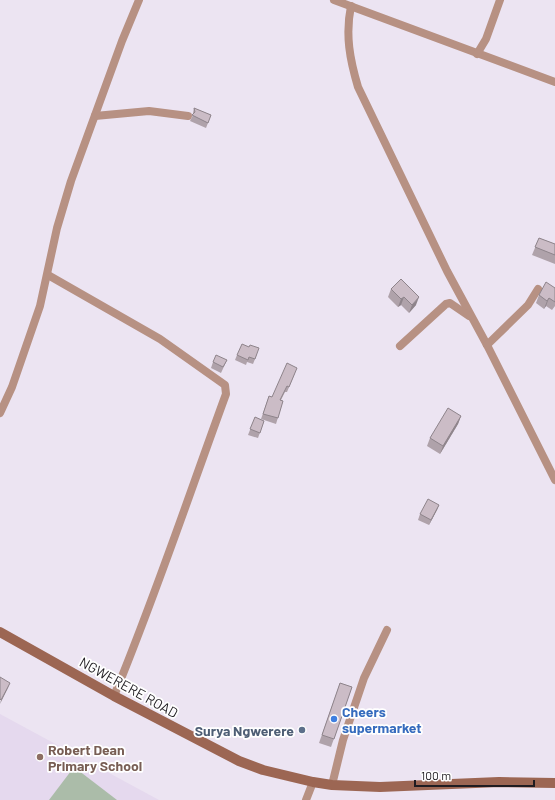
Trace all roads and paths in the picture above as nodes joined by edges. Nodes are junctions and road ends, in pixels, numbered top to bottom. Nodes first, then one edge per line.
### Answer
1 (139, 0) edge
2 (334, 0) edge
3 (500, 0) edge
4 (351, 6) junction
5 (476, 54) junction
6 (555, 82) edge
7 (95, 116) junction
8 (188, 116) dead end
9 (48, 275) junction
10 (538, 289) dead end
11 (475, 323) junction
12 (487, 345) junction
13 (400, 346) dead end
14 (0, 413) edge
15 (555, 480) edge
16 (387, 630) dead end
17 (0, 632) edge
18 (114, 696) junction
19 (313, 782) junction
20 (555, 782) edge
21 (332, 785) junction
22 (306, 800) edge

1 - 7 street
2 - 4 street
3 - 5 street
4 - 5 street
4 - 11 street
5 - 6 street
7 - 8 street
7 - 9 street
9 - 14 street
9 - 18 street
10 - 12 street
11 - 12 street
11 - 13 street
12 - 15 street
16 - 21 street
17 - 18 main road, NGWERERE ROAD
18 - 19 main road, NGWERERE ROAD
19 - 21 main road, NGWERERE ROAD
19 - 22 street
20 - 21 main road, NGWERERE ROAD

